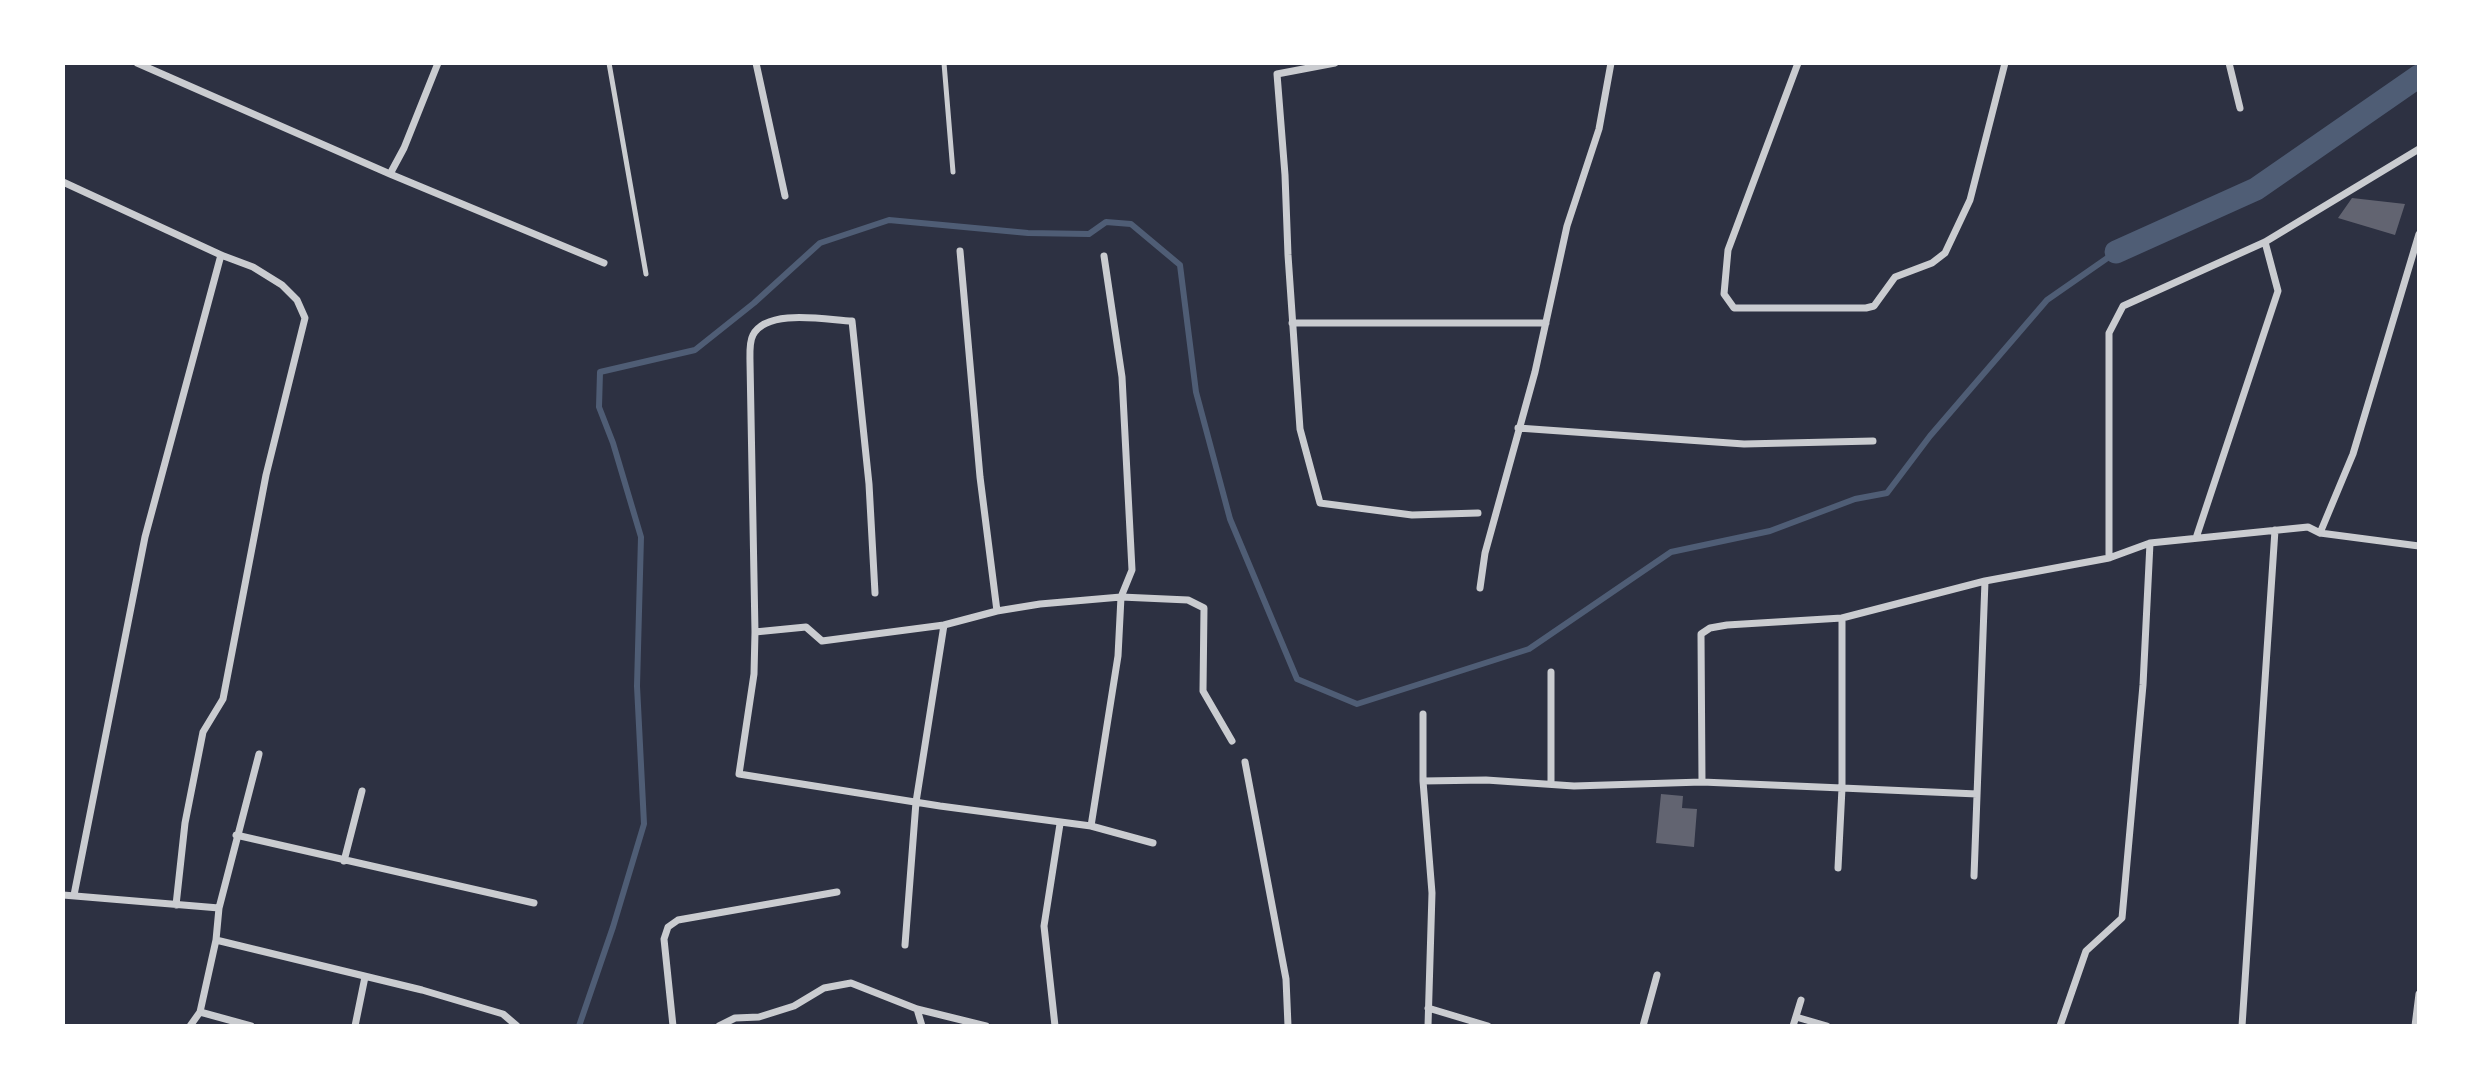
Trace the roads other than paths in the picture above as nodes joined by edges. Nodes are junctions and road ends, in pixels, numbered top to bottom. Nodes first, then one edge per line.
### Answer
1 (137, 63) edge
2 (438, 63) edge
3 (609, 63) edge
4 (756, 63) edge
5 (944, 63) edge
6 (1335, 63) edge
7 (1611, 63) edge
8 (1798, 63) edge
9 (2005, 63) edge
10 (2229, 63) edge
11 (2240, 108) dead end
12 (2419, 149) edge
13 (953, 172) dead end
14 (390, 174) junction
15 (63, 182) edge
16 (785, 196) dead end
17 (2419, 234) edge
18 (2265, 242) junction
19 (960, 251) dead end
20 (221, 256) junction
21 (1104, 256) dead end
22 (604, 263) dead end
23 (646, 274) dead end
24 (1292, 323) junction
25 (1546, 323) junction
26 (1518, 428) junction
27 (1873, 441) dead end
28 (1478, 513) dead end
29 (2275, 530) junction
30 (2320, 533) junction
31 (2196, 538) junction
32 (2150, 543) junction
33 (2419, 546) edge
34 (2109, 558) junction
35 (1984, 582) junction
36 (1480, 588) dead end
37 (876, 593) dead end
38 (1121, 597) junction
39 (998, 611) junction
40 (1842, 618) junction
41 (944, 625) junction
42 (755, 632) junction
43 (1551, 672) dead end
44 (1423, 713) dead end
45 (1232, 741) dead end
46 (259, 754) dead end
47 (1245, 762) dead end
48 (1423, 781) junction
49 (1702, 782) junction
50 (1551, 784) junction
51 (1842, 788) junction
52 (362, 791) dead end
53 (1977, 794) junction
54 (916, 802) junction
55 (1060, 824) junction
56 (1091, 826) junction
57 (236, 835) junction
58 (1153, 843) dead end
59 (344, 861) junction
60 (1838, 868) dead end
61 (1974, 876) dead end
62 (837, 892) dead end
63 (63, 895) edge
64 (74, 895) junction
65 (534, 903) dead end
66 (176, 905) junction
67 (219, 908) junction
68 (216, 940) junction
69 (905, 944) dead end
70 (1657, 975) dead end
71 (365, 977) junction
72 (2419, 994) edge
73 (1801, 1000) dead end
74 (1428, 1008) junction
75 (917, 1009) junction
76 (200, 1012) junction
77 (1796, 1017) junction
78 (735, 1022) edge
79 (190, 1026) edge
80 (251, 1026) edge
81 (355, 1026) edge
82 (517, 1026) edge
83 (673, 1026) edge
84 (719, 1026) edge
85 (922, 1026) edge
86 (986, 1026) edge
87 (1055, 1026) edge
88 (1288, 1026) edge
89 (1428, 1026) edge
90 (1488, 1026) edge
91 (1643, 1026) edge
92 (1793, 1026) edge
93 (1827, 1026) edge
94 (2060, 1026) edge
95 (2242, 1026) edge
96 (2416, 1026) edge

1 - 14 street
2 - 14 street
3 - 23 lane
4 - 16 street
5 - 13 lane
6 - 24 street
7 - 25 street
8 - 9 street
10 - 11 street
12 - 18 street
14 - 22 street
15 - 20 street
17 - 30 street
18 - 31 street
18 - 34 street
19 - 39 street
20 - 64 street
20 - 66 street
21 - 38 street
24 - 25 street
24 - 28 street
25 - 26 street
26 - 27 street
26 - 36 street
29 - 30 street
29 - 31 street
29 - 95 street
30 - 33 street
31 - 32 street
32 - 34 street
32 - 94 street
34 - 35 street
35 - 40 street
35 - 53 street
37 - 42 street
38 - 39 street
38 - 45 street
38 - 56 street
39 - 41 street
40 - 49 street
40 - 51 street
41 - 42 street
41 - 54 street
42 - 54 street
43 - 50 street
44 - 48 street
46 - 57 street
47 - 88 street
48 - 50 street
48 - 74 street
49 - 50 street
49 - 51 street
51 - 53 street
51 - 60 street
52 - 59 street
53 - 61 street
54 - 55 street
54 - 69 street
55 - 56 street
55 - 87 street
56 - 58 street
57 - 59 street
57 - 67 street
59 - 65 street
62 - 83 street
63 - 64 street
64 - 66 street
66 - 67 street
67 - 68 street
68 - 71 street
68 - 76 street
70 - 91 street
71 - 81 street
71 - 82 street
72 - 96 street
73 - 77 street
74 - 89 street
74 - 90 street
75 - 78 street
75 - 85 street
75 - 86 street
76 - 79 street
76 - 80 street
77 - 92 street
77 - 93 street
78 - 84 street

